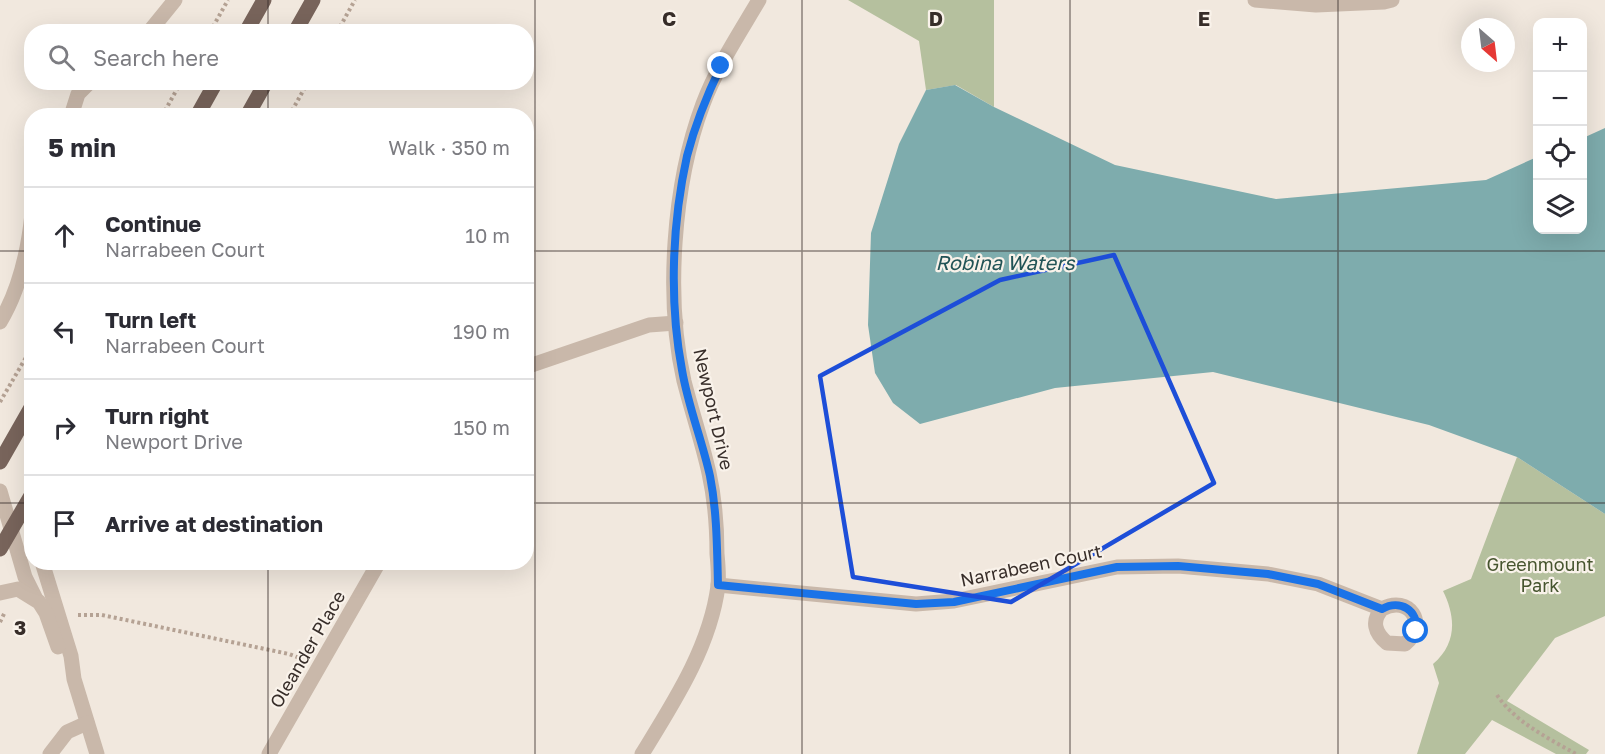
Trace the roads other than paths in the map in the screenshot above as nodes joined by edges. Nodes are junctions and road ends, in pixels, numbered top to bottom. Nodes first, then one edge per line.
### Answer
1 (175, 0) edge
2 (264, 0) edge
3 (313, 0) edge
4 (759, 0) edge
5 (1255, 0) edge
6 (1392, 0) edge
7 (156, 24) edge
8 (250, 24) edge
9 (300, 24) edge
10 (82, 90) edge
11 (212, 90) edge
12 (262, 90) edge
13 (74, 108) edge
14 (201, 108) edge
15 (251, 108) edge
16 (24, 263) edge
17 (0, 322) edge
18 (676, 323) junction
19 (534, 364) edge
20 (24, 420) edge
21 (0, 462) edge
22 (0, 491) edge
23 (24, 508) edge
24 (11, 530) junction
25 (0, 549) edge
26 (44, 570) edge
27 (375, 570) edge
28 (718, 585) junction
29 (0, 593) edge
30 (39, 602) junction
31 (1382, 609) dead end
32 (74, 679) junction
33 (87, 723) junction
34 (50, 754) edge
35 (97, 754) edge
36 (269, 754) edge
37 (642, 754) edge

1 - 7 street
2 - 8 main road
3 - 9 main road
4 - 18 street, Newport Drive
5 - 6 street
10 - 13 street
11 - 14 main road
12 - 15 main road
16 - 17 street
18 - 19 street
18 - 28 street, Newport Drive
20 - 21 main road
22 - 24 street
23 - 24 main road
24 - 25 main road
24 - 30 street
26 - 32 street
27 - 36 street, Oleander Place
28 - 31 street, Narrabeen Court
28 - 37 street, Newport Drive
29 - 30 street
30 - 32 street
32 - 33 street
33 - 34 street
33 - 35 street

